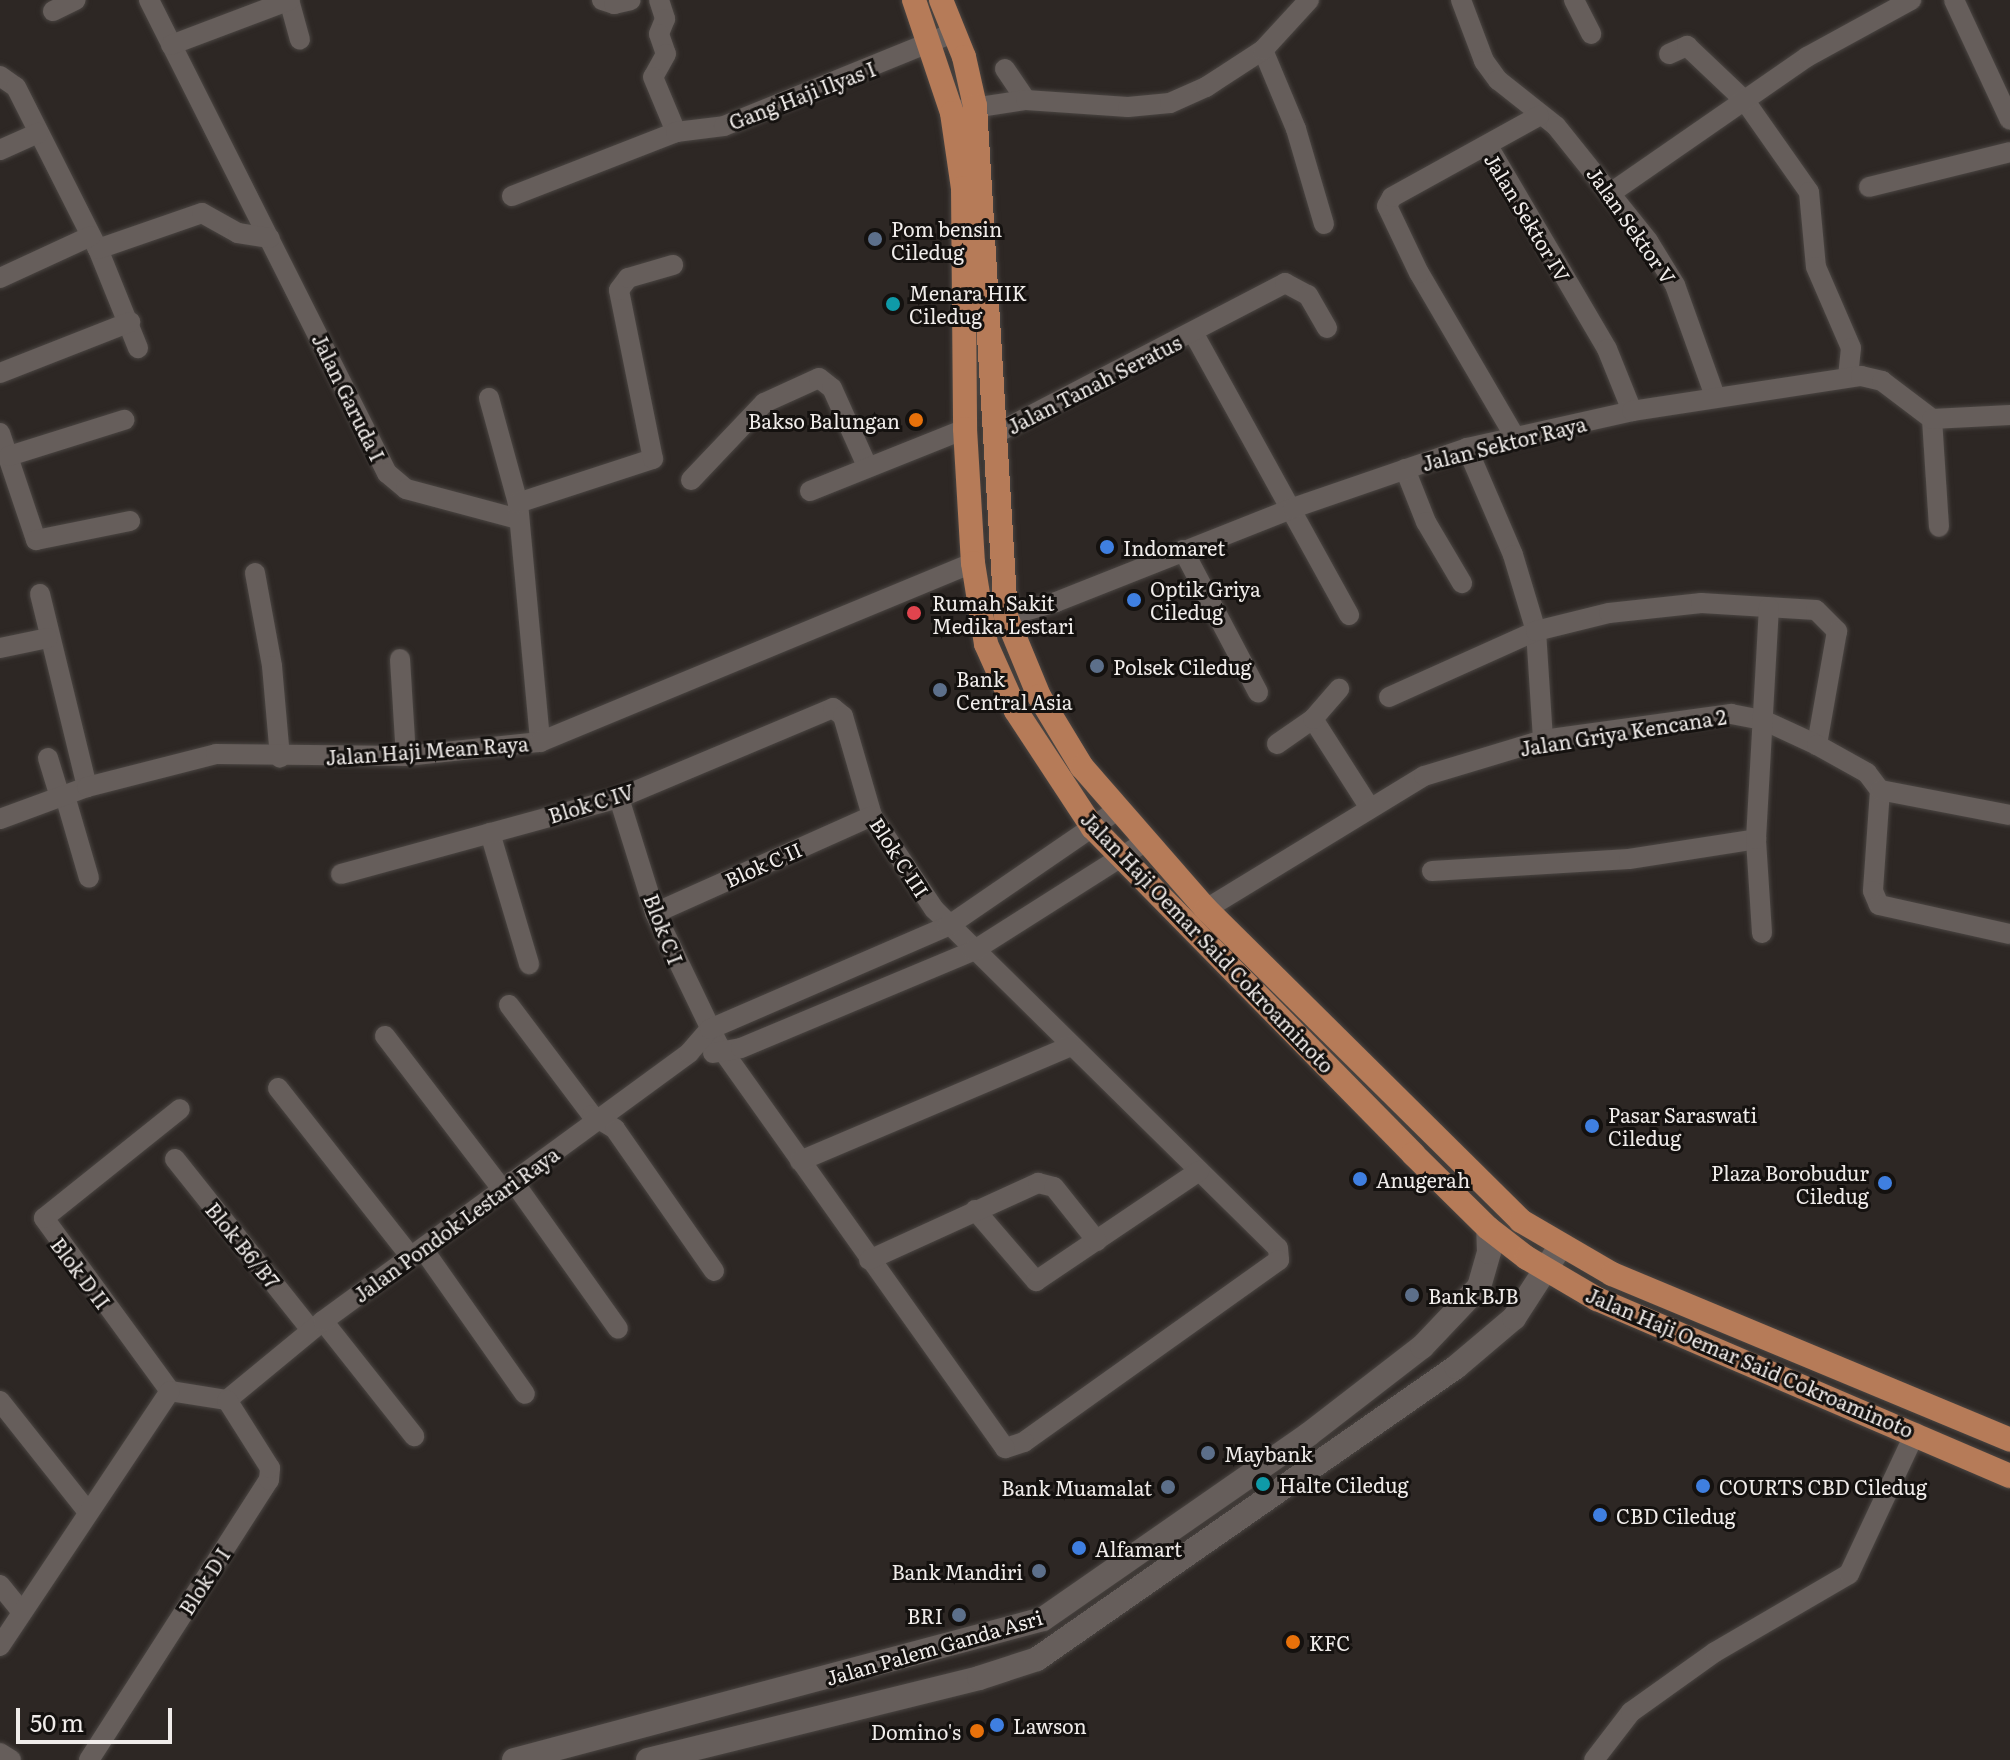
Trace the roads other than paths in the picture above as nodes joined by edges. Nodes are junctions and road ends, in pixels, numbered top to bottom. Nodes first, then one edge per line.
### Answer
1 (76, 0) edge
2 (149, 0) edge
3 (290, 0) edge
4 (602, 0) edge
5 (631, 0) edge
6 (659, 0) edge
7 (914, 0) edge
8 (941, 0) edge
9 (1461, 0) edge
10 (1574, 0) edge
11 (1911, 0) edge
12 (1954, 0) edge
13 (1307, 1) edge
14 (53, 11) dead end
15 (955, 32) junction
16 (1591, 34) dead end
17 (300, 40) dead end
18 (932, 43) junction
19 (171, 45) junction
20 (1263, 50) junction
21 (1669, 54) dead end
22 (1005, 69) dead end
23 (0, 76) edge
24 (1026, 100) junction
25 (1745, 101) junction
26 (964, 109) junction
27 (1539, 116) junction
28 (2010, 120) edge
29 (676, 132) junction
30 (38, 133) junction
31 (1488, 146) junction
32 (0, 150) edge
33 (2010, 152) edge
34 (1869, 187) dead end
35 (1612, 192) junction
36 (512, 196) dead end
37 (1324, 224) dead end
38 (270, 238) junction
39 (95, 243) junction
40 (673, 265) dead end
41 (0, 278) edge
42 (130, 322) junction
43 (1327, 328) dead end
44 (1194, 334) junction
45 (138, 348) dead end
46 (0, 373) edge
47 (1848, 376) junction
48 (1715, 396) junction
49 (489, 398) dead end
50 (1632, 411) junction
51 (2010, 415) edge
52 (1932, 419) junction
53 (124, 420) dead end
54 (965, 429) junction
55 (0, 433) edge
56 (995, 434) junction
57 (1515, 437) junction
58 (1467, 448) junction
59 (9, 456) junction
60 (867, 466) junction
61 (1405, 469) junction
62 (691, 480) dead end
63 (810, 491) dead end
64 (1293, 508) junction
65 (518, 511) junction
66 (130, 521) dead end
67 (1939, 527) dead end
68 (1183, 550) junction
69 (973, 563) junction
70 (255, 573) dead end
71 (1462, 583) dead end
72 (40, 594) dead end
73 (1769, 607) junction
74 (1349, 615) dead end
75 (1006, 616) junction
76 (1536, 631) junction
77 (48, 638) junction
78 (0, 648) edge
79 (400, 659) dead end
80 (1339, 689) dead end
81 (1258, 692) dead end
82 (1389, 697) dead end
83 (833, 708) joint
84 (1313, 719) junction
85 (1763, 720) junction
86 (1543, 740) junction
87 (540, 742) junction
88 (1277, 744) dead end
89 (1817, 745) junction
90 (406, 756) junction
91 (48, 758) dead end
92 (280, 758) junction
93 (87, 787) junction
94 (1880, 790) junction
95 (62, 796) junction
96 (619, 798) junction
97 (1370, 808) junction
98 (1116, 811) junction
99 (2010, 815) edge
100 (872, 816) junction
101 (0, 819) edge
102 (1093, 828) junction
103 (490, 833) junction
104 (1756, 839) junction
105 (1145, 842) junction
106 (1120, 856) junction
107 (1432, 871) dead end
108 (341, 874) dead end
109 (89, 878) dead end
110 (1206, 909) junction
111 (655, 913) junction
112 (948, 926) junction
113 (1762, 933) dead end
114 (2010, 934) edge
115 (973, 951) junction
116 (529, 964) dead end
117 (509, 1005) dead end
118 (710, 1029) junction
119 (385, 1036) dead end
120 (1071, 1046) junction
121 (689, 1053) junction
122 (725, 1054) junction
123 (278, 1088) dead end
124 (180, 1109) dead end
125 (602, 1117) junction
126 (175, 1159) dead end
127 (800, 1161) junction
128 (1199, 1171) junction
129 (508, 1185) junction
130 (975, 1210) junction
131 (1488, 1228) junction
132 (1097, 1241) junction
133 (1560, 1247) junction
134 (417, 1253) junction
135 (869, 1260) junction
136 (1546, 1269) junction
137 (714, 1271) dead end
138 (317, 1326) junction
139 (618, 1329) dead end
140 (170, 1391) junction
141 (525, 1394) dead end
142 (227, 1400) junction
143 (0, 1401) edge
144 (1915, 1433) junction
145 (1308, 1435) junction
146 (414, 1436) dead end
147 (2010, 1440) edge
148 (1325, 1462) junction
149 (2010, 1476) edge
150 (88, 1512) junction
151 (0, 1585) edge
152 (21, 1611) junction
153 (0, 1646) edge
154 (0, 1753) edge
155 (11, 1760) edge
156 (89, 1760) edge
157 (514, 1760) edge
158 (648, 1760) edge
159 (1594, 1760) edge

1 - 14 street
2 - 19 street, Jalan Garuda I
3 - 17 street
3 - 19 street
4 - 5 street
6 - 29 street
7 - 18 main road, Jalan Haji Oemar Said Cokroaminoto
8 - 15 main road, Jalan Haji Oemar Said Cokroaminoto
9 - 27 street, Jalan Sektor V
10 - 16 street
11 - 25 street
12 - 28 street
13 - 20 street
15 - 18 street, Gang Haji Ilyas I
15 - 26 main road, Jalan Haji Oemar Said Cokroaminoto
18 - 26 main road, Jalan Haji Oemar Said Cokroaminoto
18 - 29 street, Gang Haji Ilyas I
19 - 38 street, Jalan Garuda I
20 - 24 street
20 - 37 street
21 - 25 street
22 - 24 street
23 - 30 street
24 - 26 street
25 - 35 street
25 - 47 street
26 - 54 main road, Jalan Haji Oemar Said Cokroaminoto
26 - 56 main road, Jalan Haji Oemar Said Cokroaminoto
27 - 31 street
27 - 35 street, Jalan Sektor V
29 - 36 street, Gang Haji Ilyas I
30 - 32 street
30 - 39 street
31 - 50 street, Jalan Sektor IV
31 - 57 street, Jalan Sektor IV
33 - 34 street
35 - 48 street, Jalan Sektor V
38 - 39 street
38 - 65 street, Jalan Garuda I
39 - 41 street
39 - 42 street
40 - 65 street
42 - 45 street
42 - 46 street
43 - 44 street, Jalan Tanah Seratus
44 - 56 street, Jalan Tanah Seratus
44 - 64 street
47 - 48 street, Jalan Sektor Raya
47 - 52 street, Jalan Sektor Raya
48 - 50 street, Jalan Sektor Raya
49 - 65 street
50 - 57 street, Jalan Sektor Raya
51 - 52 street
52 - 67 street
53 - 59 street
54 - 60 street
54 - 69 main road, Jalan Haji Oemar Said Cokroaminoto
55 - 59 street
56 - 75 main road, Jalan Haji Oemar Said Cokroaminoto
57 - 58 street, Jalan Sektor Raya
58 - 61 street, Jalan Sektor Raya
58 - 76 street
59 - 66 street
60 - 62 street
60 - 63 street
61 - 64 street, Jalan Sektor Raya
61 - 71 street
64 - 68 street, Jalan Sektor Raya
64 - 74 street
65 - 87 street
68 - 75 street, Jalan Sektor Raya
68 - 81 street
69 - 87 street, Jalan Haji Mean Raya
69 - 102 main road, Jalan Haji Oemar Said Cokroaminoto
70 - 92 street
72 - 77 street
73 - 76 street
73 - 85 street
73 - 89 street
75 - 98 main road, Jalan Haji Oemar Said Cokroaminoto
76 - 82 street
76 - 86 street
77 - 78 street
77 - 93 street
79 - 90 street
80 - 84 street
83 - 96 street, Blok C IV
83 - 100 street, Blok C III
84 - 88 street
84 - 97 street
85 - 86 street, Jalan Griya Kencana 2
85 - 89 street, Jalan Griya Kencana 2
85 - 104 street
86 - 97 street, Jalan Griya Kencana 2
87 - 90 street, Jalan Haji Mean Raya
89 - 94 street, Jalan Griya Kencana 2
90 - 92 street, Jalan Haji Mean Raya
91 - 95 street
92 - 93 street, Jalan Haji Mean Raya
93 - 95 street, Jalan Haji Mean Raya
94 - 99 street
94 - 114 street
95 - 101 street, Jalan Haji Mean Raya
95 - 109 street
96 - 103 street, Blok C IV
96 - 111 street, Blok C I
97 - 110 street, Jalan Griya Kencana 2
98 - 102 street, Jalan Pondok Lestari Raya
98 - 105 main road, Jalan Haji Oemar Said Cokroaminoto
100 - 111 street, Blok C II
100 - 112 street, Blok C III
102 - 106 main road, Jalan Haji Oemar Said Cokroaminoto
102 - 112 street, Jalan Pondok Lestari Raya
103 - 108 street, Blok C IV
103 - 116 street
104 - 107 street
104 - 113 street
105 - 106 street
105 - 110 main road, Jalan Haji Oemar Said Cokroaminoto
106 - 115 street
106 - 131 main road, Jalan Haji Oemar Said Cokroaminoto
110 - 133 main road, Jalan Haji Oemar Said Cokroaminoto
111 - 118 street, Blok C I
112 - 115 street, Blok C III
112 - 118 street, Jalan Pondok Lestari Raya
115 - 120 street, Blok C III
115 - 122 street
117 - 125 street
118 - 121 street, Jalan Pondok Lestari Raya
118 - 122 street, Blok C I
119 - 129 street
120 - 127 street
120 - 128 street, Blok C III
121 - 122 street
121 - 125 street, Jalan Pondok Lestari Raya
122 - 127 street, Blok C I
123 - 134 street
124 - 140 street, Blok D II
125 - 129 street, Jalan Pondok Lestari Raya
125 - 137 street
126 - 138 street, Blok B6/B7
127 - 135 street, Blok C I
128 - 132 street
128 - 135 street, Blok C I
129 - 134 street, Jalan Pondok Lestari Raya
129 - 139 street
130 - 132 street
130 - 132 street
130 - 135 street
131 - 136 main road, Jalan Haji Oemar Said Cokroaminoto
131 - 145 street, Jalan Palem Ganda Asri
133 - 136 street, Jalan Palem Ganda Asri
133 - 147 main road, Jalan Haji Oemar Said Cokroaminoto
134 - 138 street, Jalan Pondok Lestari Raya
134 - 141 street
136 - 144 main road, Jalan Haji Oemar Said Cokroaminoto
136 - 148 street, Jalan Palem Ganda Asri
138 - 142 street, Jalan Pondok Lestari Raya
138 - 146 street, Blok B6/B7
140 - 142 street
140 - 150 street
142 - 156 street, Blok D I
143 - 150 street
144 - 149 main road, Jalan Haji Oemar Said Cokroaminoto
144 - 159 street
145 - 148 street
145 - 157 street, Jalan Palem Ganda Asri
148 - 158 street, Jalan Palem Ganda Asri
150 - 152 street
151 - 152 street
152 - 153 street
154 - 155 street

